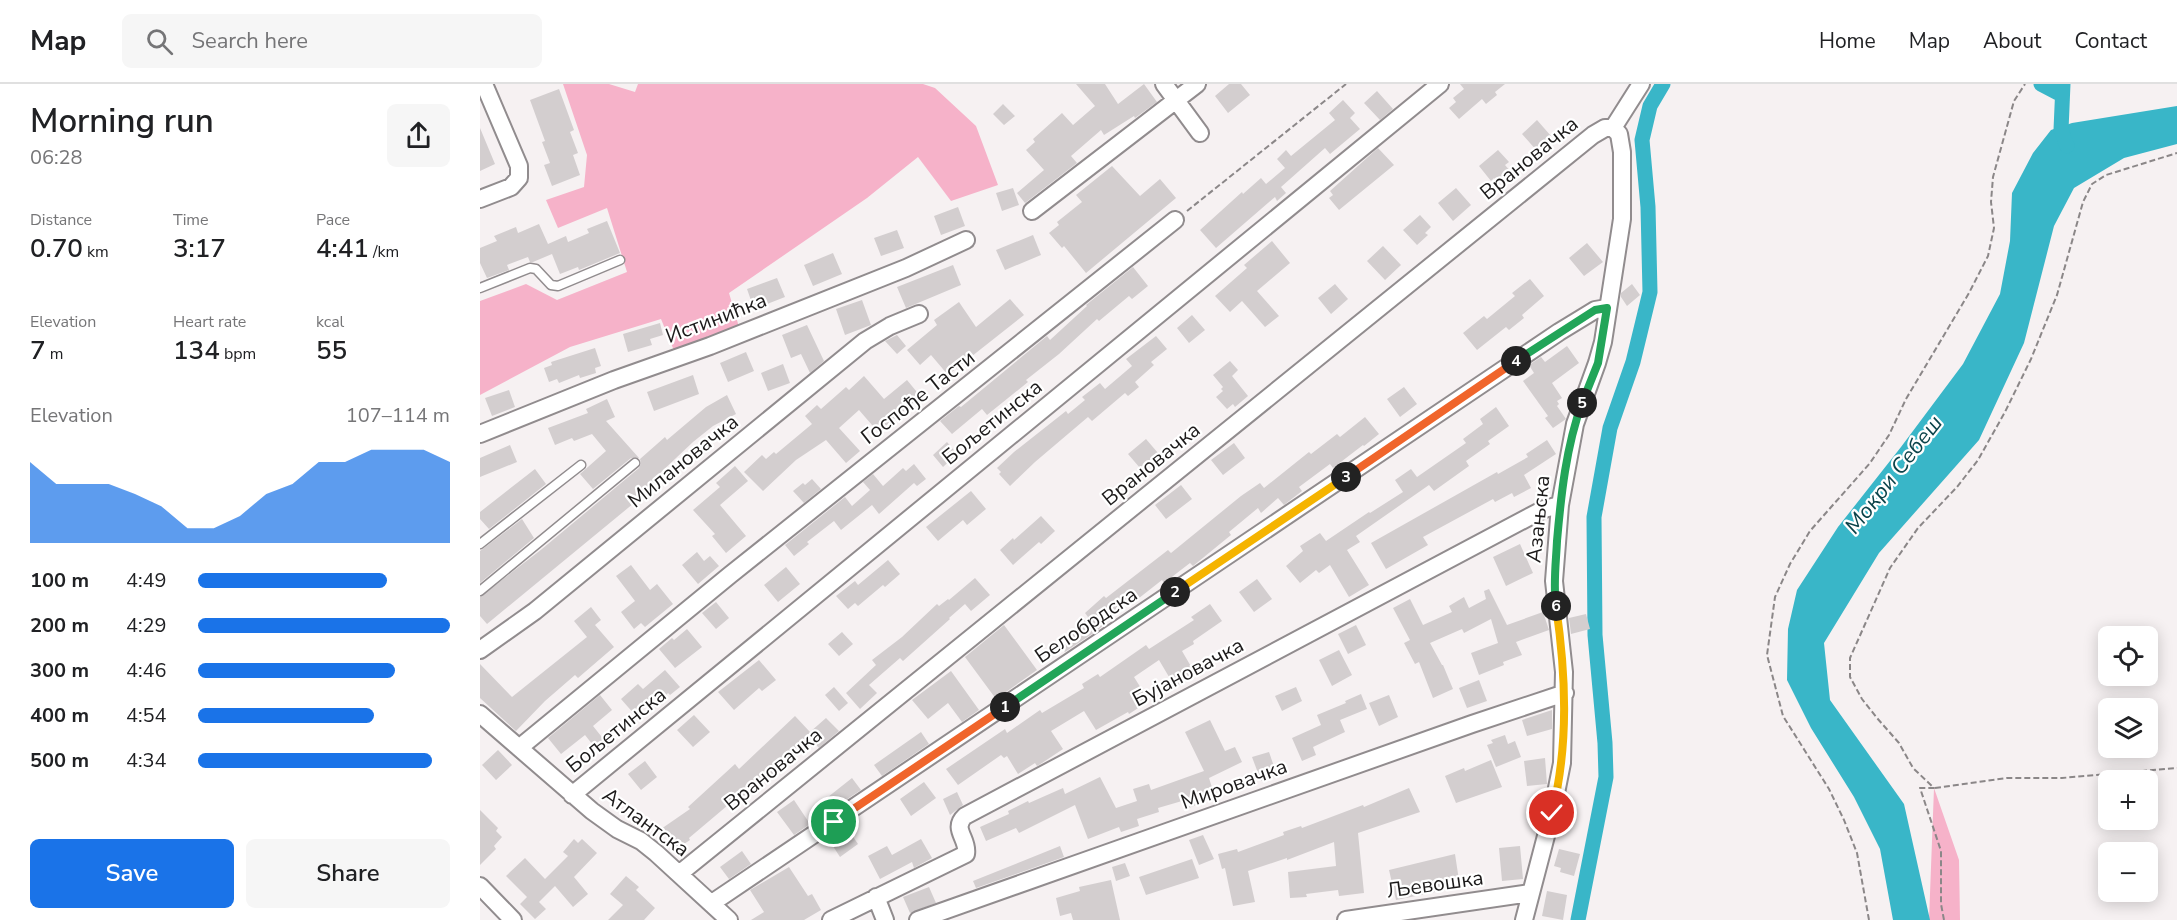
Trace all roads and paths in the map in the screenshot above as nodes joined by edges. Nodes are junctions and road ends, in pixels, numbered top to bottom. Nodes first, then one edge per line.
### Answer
1 (484, 84) edge
2 (1164, 84) edge
3 (1197, 84) edge
4 (1347, 84) edge
5 (1440, 84) edge
6 (1641, 84) edge
7 (2025, 84) edge
8 (1174, 99) junction
9 (1613, 128) junction
10 (1200, 133) dead end
11 (2177, 153) edge
12 (480, 199) edge
13 (1032, 211) dead end
14 (1175, 220) joint
15 (966, 240) dead end
16 (620, 260) dead end
17 (480, 288) edge
18 (1607, 308) junction
19 (919, 314) dead end
20 (480, 434) edge
21 (635, 463) dead end
22 (581, 465) dead end
23 (1560, 504) junction
24 (480, 544) edge
25 (480, 591) edge
26 (480, 650) edge
27 (1565, 693) junction
28 (480, 714) edge
29 (519, 748) junction
30 (2177, 768) edge
31 (1934, 788) junction
32 (572, 795) junction
33 (680, 874) junction
34 (480, 886) edge
35 (1530, 893) junction
36 (876, 897) junction
37 (712, 903) junction
38 (513, 920) edge
39 (729, 920) edge
40 (831, 920) edge
41 (885, 920) edge
42 (918, 920) edge
43 (1346, 920) edge
44 (1524, 920) edge
45 (1869, 920) edge
46 (1944, 920) edge

1 - 12 street
2 - 8 street
3 - 8 street
4 - 14 path
5 - 32 street, Бољетинска
6 - 9 street, Врановачка
7 - 45 path
8 - 10 street
8 - 13 street
9 - 18 street, Азањска
9 - 33 street, Врановачка
11 - 31 path
14 - 29 street, Госпође Тасти
15 - 20 street, Истинићка
16 - 17 lane
18 - 23 street, Азањска
18 - 37 street, Белобрдска
19 - 26 street, Милановачка
21 - 25 lane
22 - 24 lane
23 - 27 street, Азањска
23 - 36 street, Бујановачка
27 - 35 street, Азањска
27 - 42 street, Мировачка
28 - 29 street, Атлантска
29 - 32 street, Атлантска
30 - 31 path
31 - 46 path
32 - 33 street, Атлантска
33 - 37 street, Атлантска
34 - 38 street
35 - 43 street, Љевошка
35 - 44 street, Азањска
36 - 40 street
36 - 41 street
37 - 39 street, Атлантска

